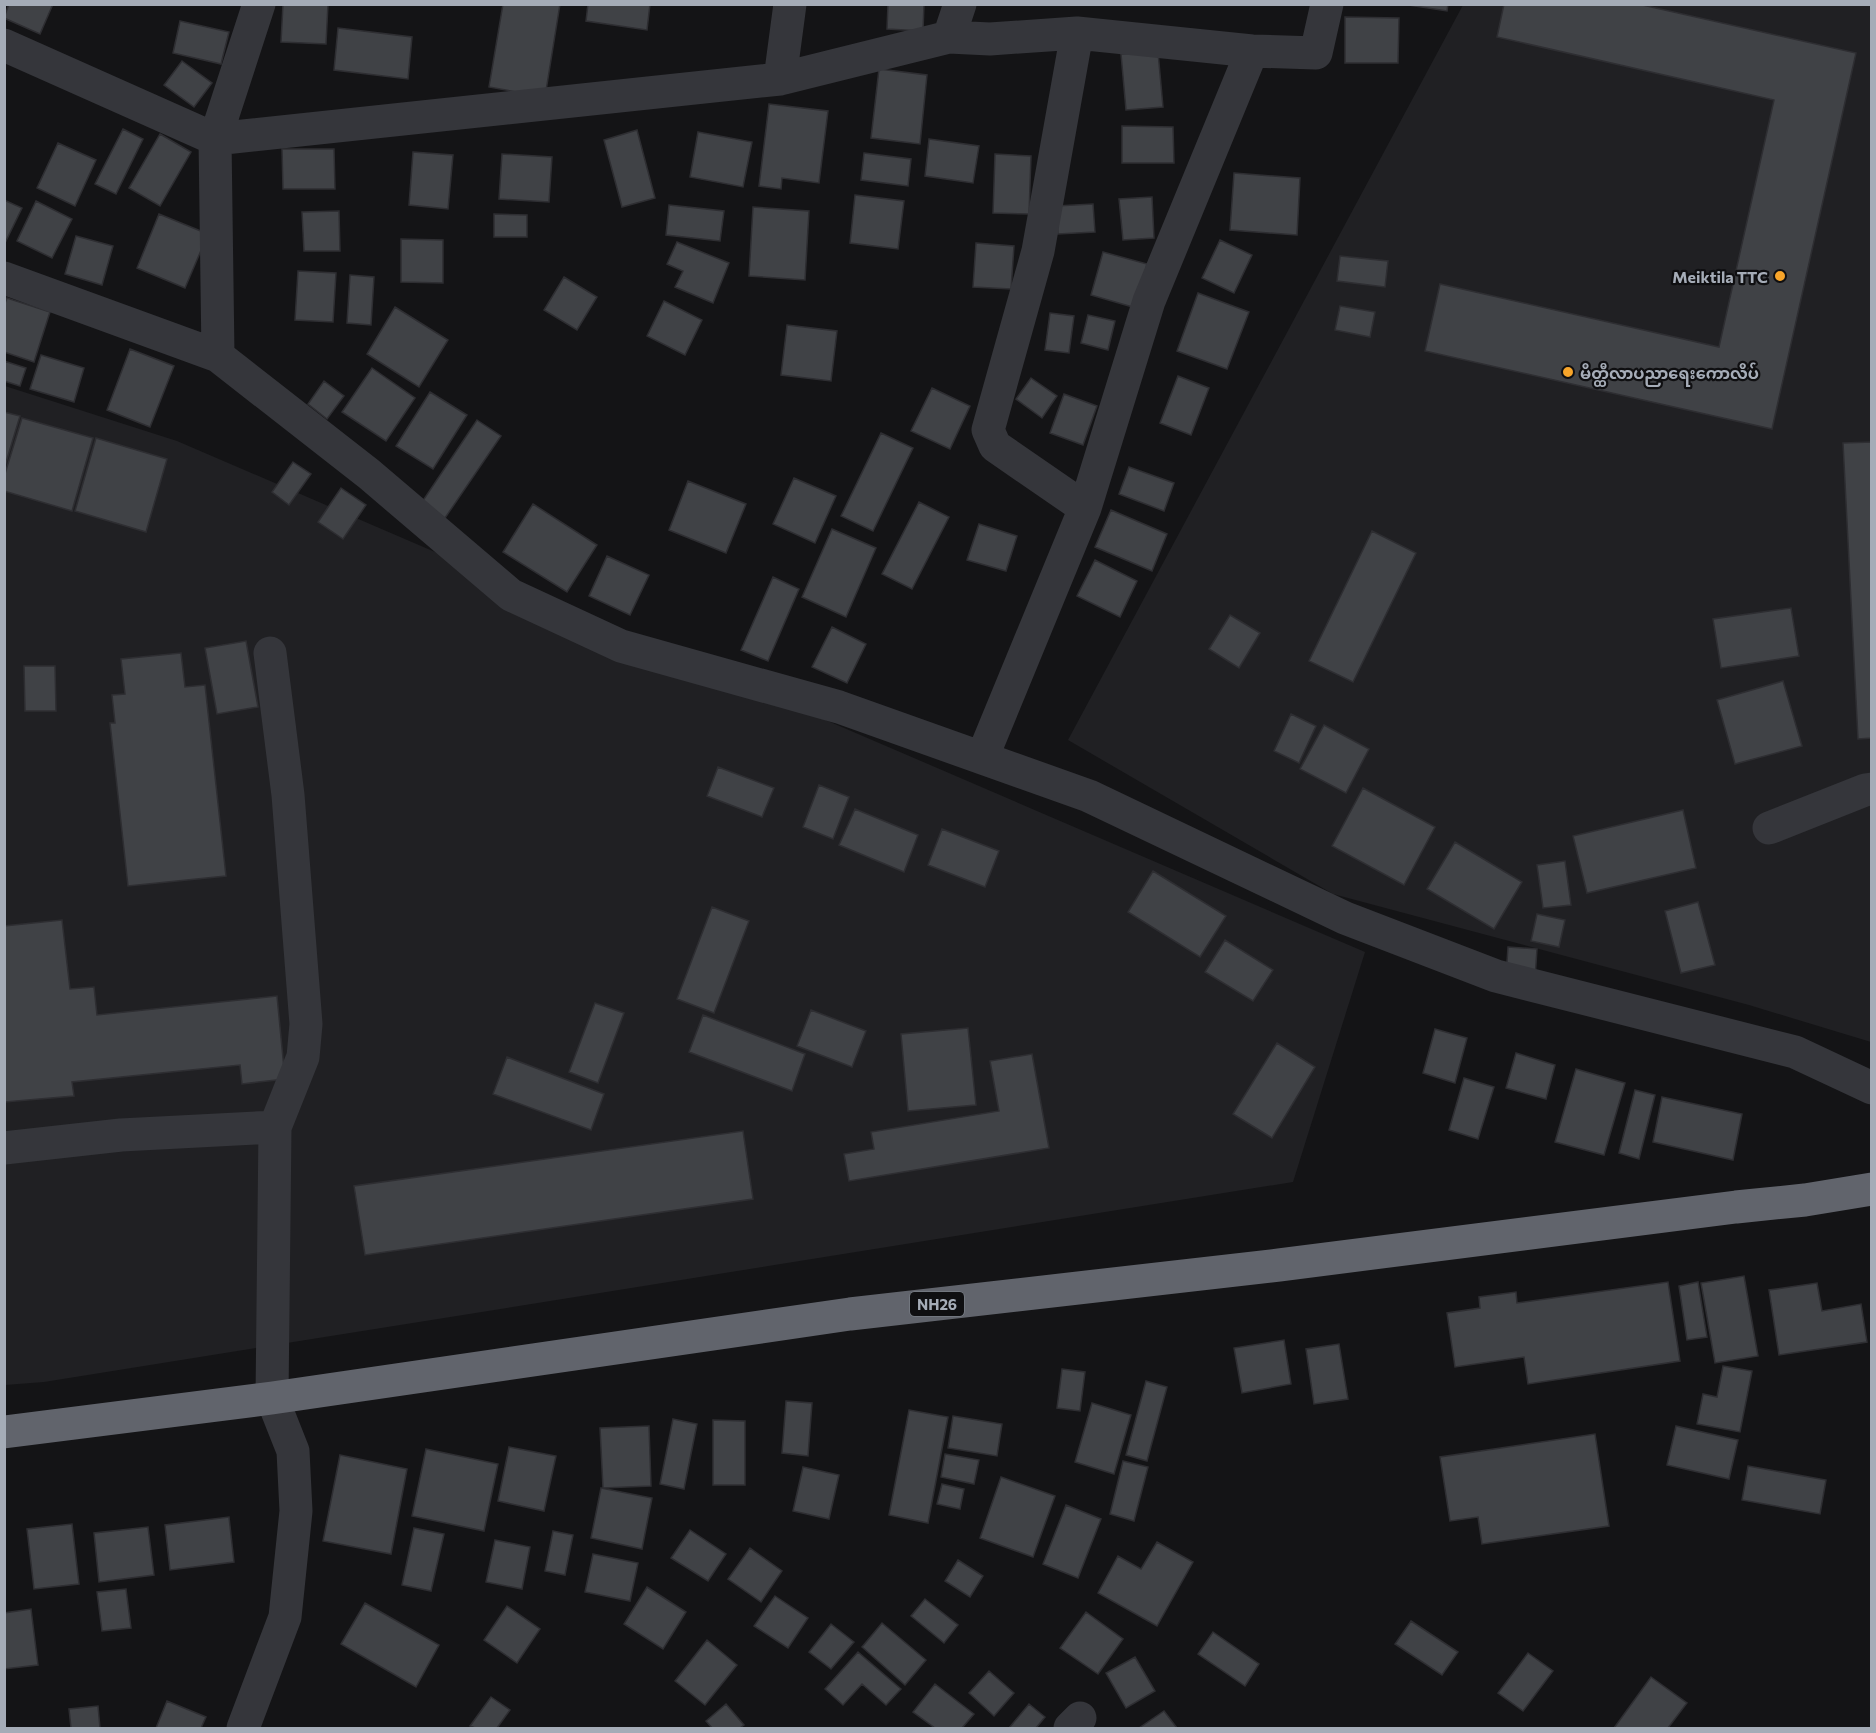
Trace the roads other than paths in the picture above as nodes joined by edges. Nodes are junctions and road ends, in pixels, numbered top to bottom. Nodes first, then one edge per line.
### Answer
1 (260, 4) edge
2 (790, 4) edge
3 (960, 4) edge
4 (1327, 4) edge
5 (1077, 33) junction
6 (949, 37) junction
7 (4, 45) edge
8 (1252, 51) junction
9 (780, 78) junction
10 (215, 139) junction
11 (4, 278) edge
12 (218, 356) junction
13 (1085, 508) junction
14 (270, 653) dead end
15 (982, 758) junction
16 (1872, 789) edge
17 (1769, 828) dead end
18 (1872, 1088) edge
19 (275, 1127) junction
20 (4, 1149) edge
21 (1872, 1189) edge
22 (272, 1398) junction
23 (4, 1432) edge
24 (243, 1728) edge

1 - 10 street
2 - 9 street
3 - 6 street
4 - 8 street
5 - 6 street
5 - 8 street
5 - 13 street
6 - 9 street
7 - 10 street
8 - 13 street
9 - 10 street
10 - 12 street
11 - 12 street
12 - 15 street
13 - 15 street
14 - 19 street
15 - 18 street
16 - 17 street
19 - 20 street
19 - 22 street
21 - 22 highway, NH26
22 - 23 highway, NH26
22 - 24 street

